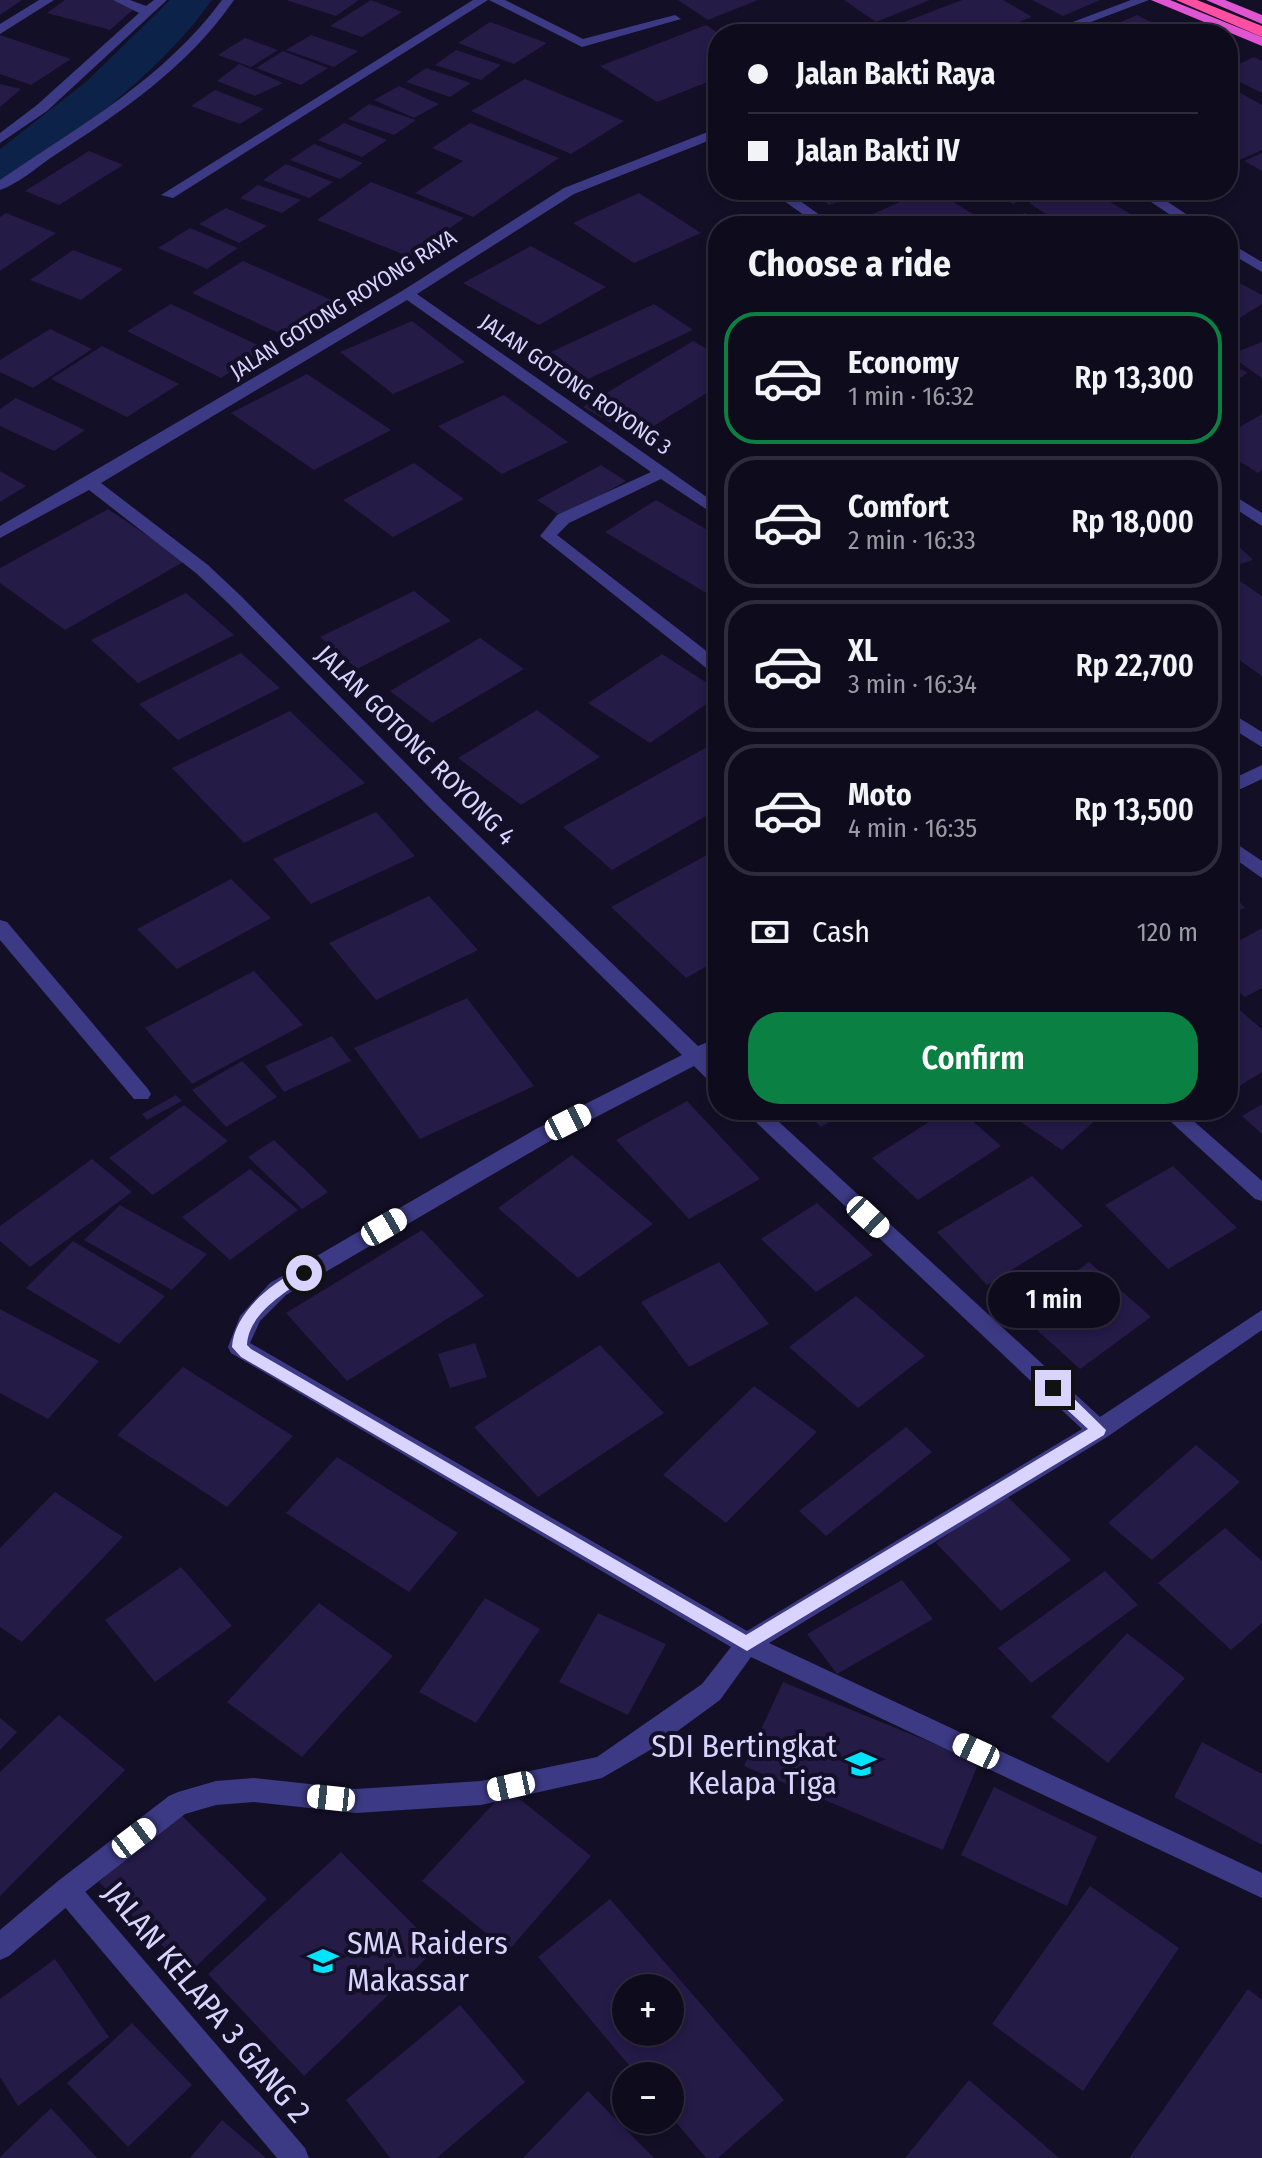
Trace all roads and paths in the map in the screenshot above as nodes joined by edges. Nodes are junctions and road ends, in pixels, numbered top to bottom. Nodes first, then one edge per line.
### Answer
1 (48, 0) edge
2 (119, 0) edge
3 (161, 0) edge
4 (228, 0) edge
5 (482, 0) edge
6 (495, 0) edge
7 (1143, 0) edge
8 (1158, 0) edge
9 (1184, 0) edge
10 (1213, 0) edge
11 (149, 12) junction
12 (675, 19) dead end
13 (1262, 20) edge
14 (1075, 24) edge
15 (1217, 24) edge
16 (0, 30) edge
17 (1238, 32) edge
18 (1262, 32) edge
19 (1262, 42) edge
20 (708, 135) edge
21 (700, 138) junction
22 (0, 139) edge
23 (708, 143) edge
24 (0, 186) edge
25 (168, 195) dead end
26 (790, 200) edge
27 (1156, 200) edge
28 (814, 216) edge
29 (1181, 216) edge
30 (1238, 252) edge
31 (1262, 268) edge
32 (407, 294) junction
33 (664, 472) junction
34 (90, 483) junction
35 (1238, 504) edge
36 (708, 505) edge
37 (1262, 521) edge
38 (0, 533) edge
39 (708, 661) edge
40 (1238, 724) edge
41 (1262, 741) edge
42 (1262, 771) edge
43 (1238, 784) edge
44 (1238, 852) edge
45 (1262, 871) edge
46 (0, 927) edge
47 (708, 1050) edge
48 (695, 1056) junction
49 (708, 1068) edge
50 (141, 1094) dead end
51 (764, 1120) edge
52 (1179, 1120) edge
53 (1262, 1193) edge
54 (1262, 1319) edge
55 (1099, 1430) junction
56 (747, 1644) junction
57 (1262, 1886) edge
58 (67, 1890) junction
59 (0, 1947) edge
60 (295, 2158) edge

1 - 16 street
2 - 11 street
3 - 11 street
4 - 24 street
5 - 25 street
6 - 12 street
7 - 14 street
8 - 15 highway
9 - 18 highway
10 - 13 highway
11 - 22 street
17 - 19 highway
20 - 21 street, JALAN GOTONG ROYONG RAYA
21 - 23 street
21 - 32 street, JALAN GOTONG ROYONG RAYA
26 - 28 street
27 - 29 street
30 - 31 street
32 - 33 street, JALAN GOTONG ROYONG 3
32 - 34 street, JALAN GOTONG ROYONG RAYA
33 - 36 street, JALAN GOTONG ROYONG 3
33 - 39 street
34 - 38 street, JALAN GOTONG ROYONG RAYA
34 - 48 street, JALAN GOTONG ROYONG 4
35 - 37 street
40 - 41 street
42 - 43 street
44 - 45 street
46 - 50 street
47 - 48 street
48 - 49 street, JALAN GOTONG ROYONG 4
48 - 56 street
51 - 55 street
52 - 53 street
54 - 55 street
55 - 56 street
56 - 57 street
56 - 58 street
58 - 59 street
58 - 60 street, JALAN KELAPA 3 GANG 2

